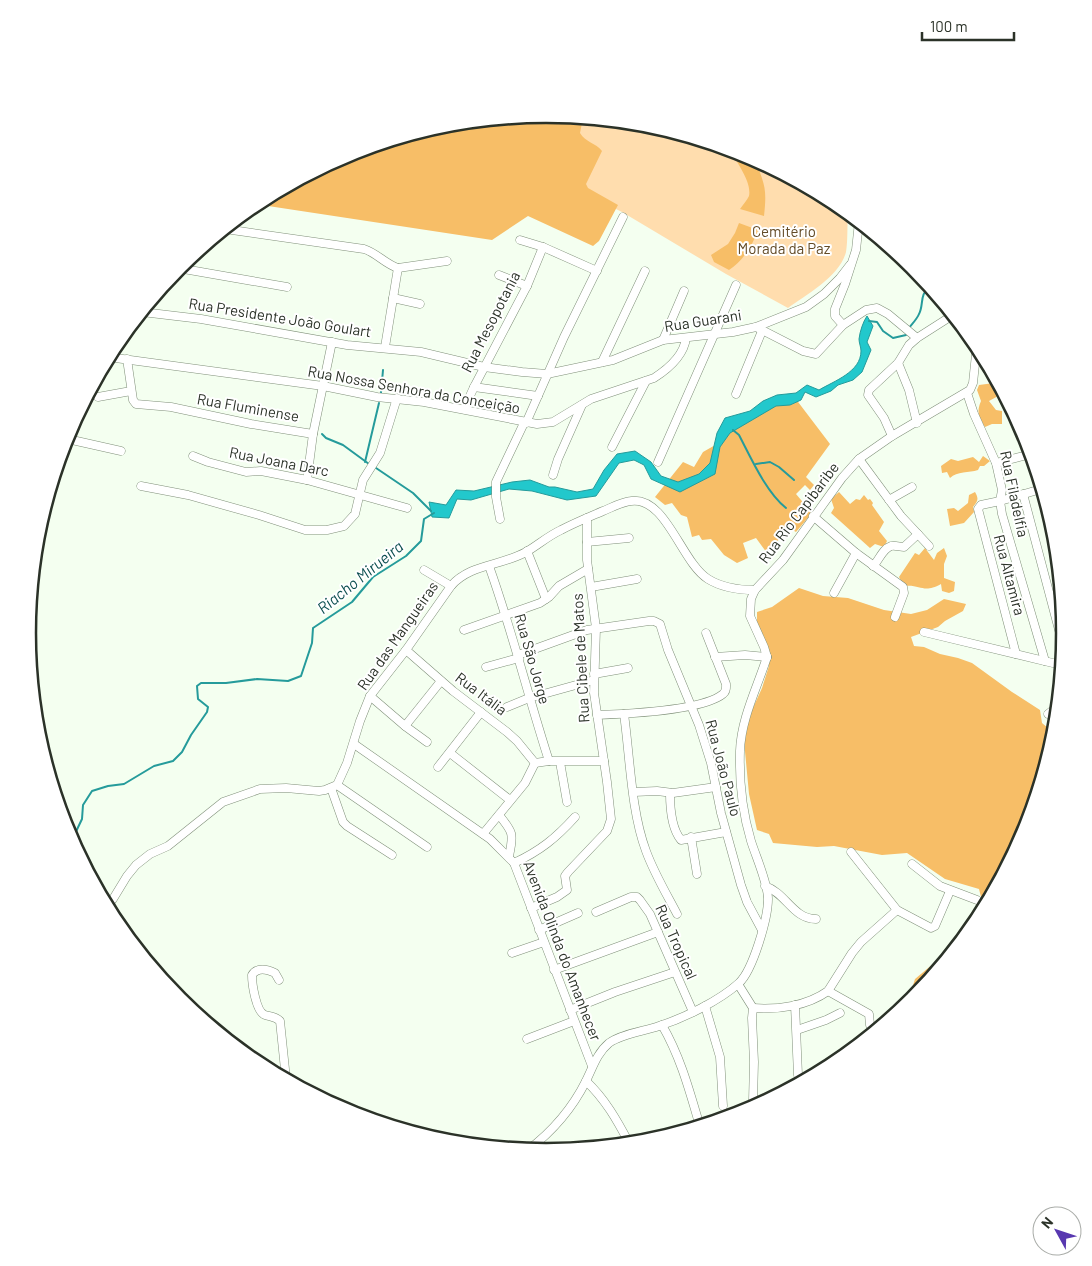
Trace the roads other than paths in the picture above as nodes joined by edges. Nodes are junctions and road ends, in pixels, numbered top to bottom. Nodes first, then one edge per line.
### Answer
1 (623, 217) dead end
2 (234, 230) edge
3 (858, 231) edge
4 (520, 240) dead end
5 (543, 247) junction
6 (447, 262) dead end
7 (850, 264) junction
8 (398, 268) junction
9 (189, 270) edge
10 (645, 270) dead end
11 (597, 271) junction
12 (499, 275) dead end
13 (736, 285) dead end
14 (527, 286) junction
15 (287, 287) dead end
16 (684, 290) dead end
17 (394, 298) junction
18 (420, 304) dead end
19 (150, 313) edge
20 (947, 319) edge
21 (843, 325) junction
22 (759, 329) junction
23 (714, 334) junction
24 (686, 338) junction
25 (916, 338) junction
26 (663, 340) junction
27 (332, 342) junction
28 (384, 347) junction
29 (117, 358) edge
30 (127, 359) junction
31 (976, 359) edge
32 (602, 362) junction
33 (898, 363) junction
34 (484, 367) junction
35 (547, 374) junction
36 (646, 381) junction
37 (323, 386) junction
38 (474, 387) junction
39 (131, 391) junction
40 (967, 393) junction
41 (736, 394) dead end
42 (538, 396) junction
43 (98, 397) dead end
44 (397, 398) junction
45 (582, 405) junction
46 (464, 409) junction
47 (525, 423) junction
48 (917, 423) junction
49 (314, 434) junction
50 (892, 436) junction
51 (74, 440) edge
52 (612, 447) dead end
53 (121, 451) dead end
54 (193, 456) dead end
55 (1024, 456) edge
56 (859, 459) junction
57 (658, 462) dead end
58 (996, 463) junction
59 (553, 474) dead end
60 (307, 480) junction
61 (141, 486) dead end
62 (912, 487) dead end
63 (1035, 490) edge
64 (359, 494) junction
65 (1023, 494) junction
66 (889, 500) junction
67 (1000, 502) junction
68 (407, 508) dead end
69 (813, 516) junction
70 (587, 518) junction
71 (500, 519) dead end
72 (918, 534) junction
73 (630, 538) dead end
74 (587, 542) junction
75 (930, 546) dead end
76 (527, 551) junction
77 (856, 553) junction
78 (489, 566) junction
79 (873, 566) junction
80 (588, 569) junction
81 (424, 570) dead end
82 (637, 579) dead end
83 (450, 586) junction
84 (591, 587) junction
85 (755, 590) junction
86 (834, 592) dead end
87 (546, 599) junction
88 (505, 615) junction
89 (895, 617) dead end
90 (1056, 617) edge
91 (596, 628) junction
92 (464, 630) dead end
93 (924, 632) dead end
94 (706, 633) dead end
95 (406, 650) junction
96 (1016, 654) junction
97 (518, 656) junction
98 (715, 657) junction
99 (767, 657) junction
100 (1045, 661) junction
101 (1055, 664) edge
102 (486, 667) dead end
103 (628, 668) dead end
104 (594, 677) junction
105 (441, 681) junction
106 (370, 696) junction
107 (529, 698) junction
108 (692, 706) junction
109 (507, 707) dead end
110 (481, 712) junction
111 (624, 714) junction
112 (597, 715) junction
113 (405, 726) junction
114 (427, 742) dead end
115 (354, 744) junction
116 (450, 753) junction
117 (549, 761) junction
118 (604, 761) junction
119 (560, 762) junction
120 (535, 763) junction
121 (438, 767) dead end
122 (334, 786) junction
123 (716, 787) junction
124 (634, 792) junction
125 (670, 793) junction
126 (510, 800) junction
127 (567, 802) dead end
128 (499, 815) junction
129 (575, 817) dead end
130 (726, 832) junction
131 (483, 834) junction
132 (691, 837) junction
133 (427, 847) dead end
134 (851, 852) dead end
135 (392, 855) dead end
136 (511, 859) junction
137 (912, 864) dead end
138 (696, 874) dead end
139 (766, 886) junction
140 (950, 891) junction
141 (113, 900) edge
142 (977, 900) dead end
143 (531, 908) junction
144 (897, 910) junction
145 (596, 912) dead end
146 (578, 913) dead end
147 (677, 914) dead end
148 (816, 919) dead end
149 (539, 930) junction
150 (762, 930) junction
151 (658, 932) junction
152 (544, 942) junction
153 (512, 953) dead end
154 (554, 970) junction
155 (675, 972) junction
156 (279, 980) dead end
157 (738, 984) junction
158 (828, 991) junction
159 (795, 1005) junction
160 (705, 1006) junction
161 (753, 1008) junction
162 (570, 1010) junction
163 (693, 1012) junction
164 (840, 1013) dead end
165 (574, 1021) junction
166 (662, 1025) junction
167 (870, 1025) dead end
168 (796, 1030) junction
169 (527, 1039) dead end
170 (592, 1066) junction
171 (285, 1070) edge
172 (798, 1076) dead end
173 (586, 1081) junction
174 (753, 1098) edge
175 (723, 1106) dead end
176 (698, 1119) edge
177 (625, 1136) edge
178 (536, 1143) edge

1 - 11 street
2 - 8 street
3 - 7 street
4 - 5 street
5 - 11 street
5 - 14 street, Rua Mesopotania
6 - 8 street
7 - 21 street
7 - 22 street, Rua Guarani
8 - 17 street, Rua Presidente João Goulart
9 - 15 street
10 - 32 street
11 - 35 street
12 - 14 street
13 - 23 street
14 - 34 street, Rua Mesopotania
16 - 26 street
17 - 18 street
17 - 28 street, Rua Presidente João Goulart
19 - 27 street, Rua Presidente João Goulart
20 - 25 street
21 - 22 street
21 - 25 street
22 - 23 street, Rua Guarani
22 - 41 street
23 - 24 street, Rua Guarani
23 - 57 street
24 - 26 street, Rua Guarani
24 - 36 street, Rua Nossa Senhora da Conceição
25 - 33 street
26 - 32 street, Rua Guarani
27 - 28 street, Rua Presidente João Goulart
27 - 37 street
28 - 34 street, Rua Presidente João Goulart
29 - 30 street, Rua Nossa Senhora da Conceição
30 - 37 street, Rua Nossa Senhora da Conceição
30 - 39 street
31 - 40 street
32 - 35 street, Rua Guarani
33 - 48 street
33 - 50 street
34 - 35 street, Rua Guarani
34 - 38 street, Rua Mesopotania
35 - 42 street
36 - 45 street, Rua Nossa Senhora da Conceição
36 - 52 street
37 - 44 street, Rua Nossa Senhora da Conceição
37 - 49 street
38 - 42 street
38 - 46 street, Rua Mesopotania
39 - 43 street
39 - 49 street, Rua Fluminense
40 - 48 street, Rua Rio Capibaribe
40 - 58 street, Rua Filadelfia
42 - 47 street
44 - 46 street, Rua Nossa Senhora da Conceição
44 - 64 street
45 - 47 street, Rua Nossa Senhora da Conceição
45 - 59 street
46 - 47 street, Rua Nossa Senhora da Conceição
47 - 71 street
48 - 50 street, Rua Rio Capibaribe
49 - 60 street
50 - 56 street, Rua Rio Capibaribe
51 - 53 street
54 - 60 street, Rua Joana Darc
55 - 58 street
56 - 66 street
56 - 69 street, Rua Rio Capibaribe
58 - 67 street, Rua Filadelfia
60 - 64 street, Rua Joana Darc
61 - 64 street
62 - 66 street
63 - 65 street
64 - 68 street, Rua Joana Darc
65 - 67 street
65 - 90 street
66 - 72 street
67 - 96 street, Rua Altamira
67 - 100 street, Rua Filadelfia
69 - 77 street
69 - 85 street, Rua Rio Capibaribe
70 - 74 street, Rua Cibele de Matos
70 - 76 street, Rua das Mangueiras
70 - 85 street, Rua das Mangueiras
72 - 75 street
72 - 79 street
73 - 74 street
74 - 80 street, Rua Cibele de Matos
76 - 78 street, Rua das Mangueiras
76 - 87 street
77 - 79 street
77 - 86 street
78 - 83 street, Rua das Mangueiras
78 - 88 street, Rua São Jorge
79 - 89 street
80 - 84 street, Rua Cibele de Matos
80 - 87 street
81 - 83 street
82 - 84 street
83 - 95 street, Rua das Mangueiras
84 - 91 street, Rua Cibele de Matos
85 - 99 street
87 - 88 street
88 - 92 street
88 - 97 street, Rua São Jorge
91 - 97 street
91 - 104 street, Rua Cibele de Matos
91 - 108 street, Rua João Paulo
93 - 96 street
94 - 98 street
95 - 105 street, Rua Itália
95 - 106 street, Rua das Mangueiras
96 - 100 street
97 - 102 street
97 - 107 street, Rua São Jorge
98 - 99 street
98 - 108 street
99 - 139 street
100 - 101 street
103 - 104 street
104 - 107 street
104 - 112 street, Rua Cibele de Matos
105 - 110 street, Rua Itália
105 - 113 street
106 - 113 street
106 - 115 street, Rua das Mangueiras
107 - 109 street
107 - 117 street, Rua São Jorge
108 - 111 street
108 - 123 street, Rua João Paulo
110 - 116 street
110 - 120 street, Rua Itália
111 - 112 street
111 - 124 street
112 - 118 street, Rua Cibele de Matos
113 - 114 street
115 - 122 street, Rua das Mangueiras
115 - 131 street, Avenida Olinda do Amanhecer
116 - 121 street
116 - 126 street
117 - 119 street
117 - 120 street
118 - 119 street
118 - 143 street, Rua Cibele de Matos
119 - 127 street
120 - 126 street
122 - 133 street
122 - 135 street
122 - 141 street
123 - 125 street
123 - 130 street, Rua João Paulo
124 - 125 street
124 - 147 street
125 - 132 street
126 - 128 street
128 - 131 street
128 - 136 street
129 - 136 street
130 - 132 street
130 - 150 street, Rua João Paulo
131 - 136 street, Avenida Olinda do Amanhecer
132 - 138 street
134 - 144 street
136 - 143 street, Avenida Olinda do Amanhecer
137 - 140 street
139 - 148 street
139 - 150 street
140 - 142 street
140 - 144 street
143 - 149 street, Avenida Olinda do Amanhecer
144 - 158 street
145 - 151 street, Rua Tropical
146 - 149 street
149 - 152 street, Avenida Olinda do Amanhecer
150 - 157 street
151 - 154 street
151 - 155 street, Rua Tropical
152 - 153 street
152 - 154 street, Avenida Olinda do Amanhecer
154 - 162 street, Avenida Olinda do Amanhecer
155 - 162 street
155 - 163 street, Rua Tropical
156 - 171 street
157 - 160 street
157 - 161 street
158 - 159 street
158 - 167 street
159 - 161 street
159 - 168 street
160 - 163 street
160 - 175 street
161 - 174 street
162 - 165 street, Avenida Olinda do Amanhecer
163 - 166 street
164 - 168 street
165 - 169 street
165 - 170 street, Avenida Olinda do Amanhecer
166 - 170 street
166 - 176 street
168 - 172 street
170 - 173 street
173 - 177 street
173 - 178 street

